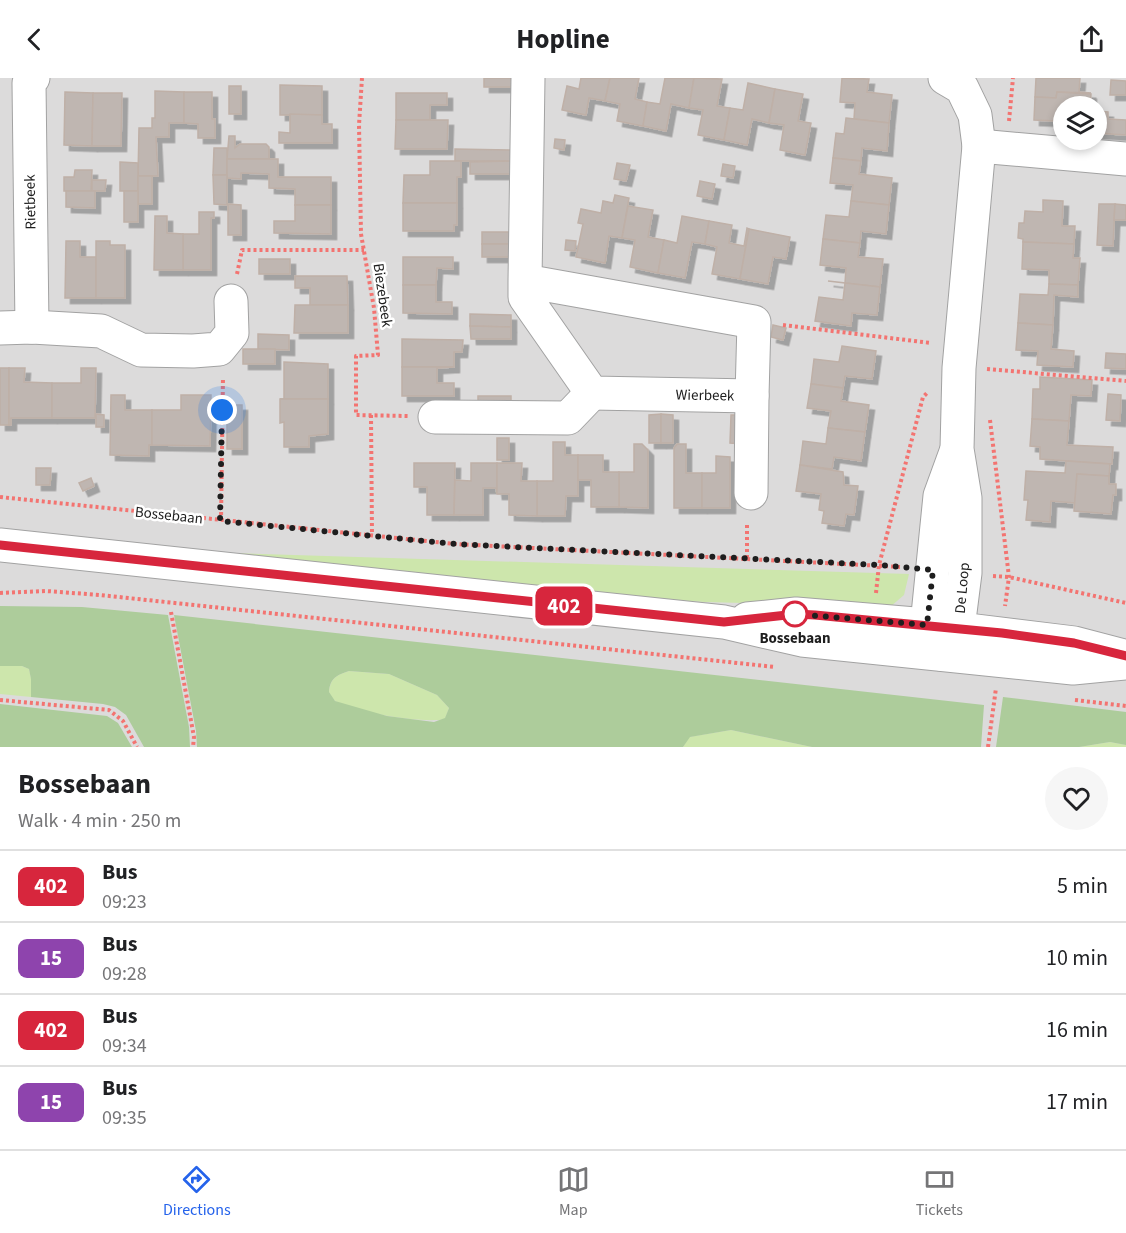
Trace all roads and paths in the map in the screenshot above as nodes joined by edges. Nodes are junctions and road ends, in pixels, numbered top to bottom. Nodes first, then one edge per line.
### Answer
1 (33, 78) edge
2 (362, 78) edge
3 (528, 78) edge
4 (945, 78) edge
5 (1013, 78) edge
6 (993, 147) junction
7 (1126, 159) edge
8 (364, 250) junction
9 (525, 281) junction
10 (231, 301) joint
11 (754, 321) junction
12 (16, 327) edge
13 (224, 344) junction
14 (960, 357) junction
15 (1126, 381) edge
16 (930, 389) dead end
17 (592, 393) junction
18 (752, 396) junction
19 (371, 415) junction
20 (435, 417) joint
21 (990, 419) dead end
22 (957, 449) junction
23 (751, 493) dead end
24 (0, 497) edge
25 (220, 521) junction
26 (372, 535) junction
27 (0, 544) edge
28 (879, 565) junction
29 (933, 570) junction
30 (965, 573) junction
31 (1009, 577) junction
32 (0, 593) edge
33 (1126, 603) edge
34 (171, 612) dead end
35 (942, 636) junction
36 (1126, 656) edge
37 (1126, 663) edge
38 (784, 668) dead end
39 (984, 690) dead end
40 (996, 691) dead end
41 (1067, 699) dead end
42 (0, 700) edge
43 (1126, 706) edge
44 (137, 747) edge
45 (193, 747) edge

1 - 12 street, Rietbeek
2 - 8 path, Biezebeek
3 - 9 street
4 - 6 street, De Loop
5 - 6 path
6 - 7 street
6 - 14 street, De Loop
8 - 10 path
8 - 19 path, Biezebeek
9 - 11 street
9 - 17 street
10 - 13 street
11 - 14 path
11 - 18 street, Wierbeek
12 - 13 street, Rietbeek
13 - 25 path
14 - 15 path
14 - 22 street, De Loop
16 - 28 path
17 - 18 street, Wierbeek
17 - 20 street
18 - 23 street
19 - 20 path
19 - 26 path
21 - 31 path
22 - 29 street, De Loop
22 - 30 street, De Loop
24 - 25 path, Bossebaan
25 - 26 path, Bossebaan
26 - 28 path, Bossebaan
27 - 35 street
28 - 29 path, Bossebaan
29 - 35 street, De Loop
30 - 31 path
30 - 35 street, De Loop
31 - 33 path
32 - 38 path
34 - 45 path
35 - 36 street
35 - 37 street
39 - 40 path
41 - 43 path
42 - 44 path

